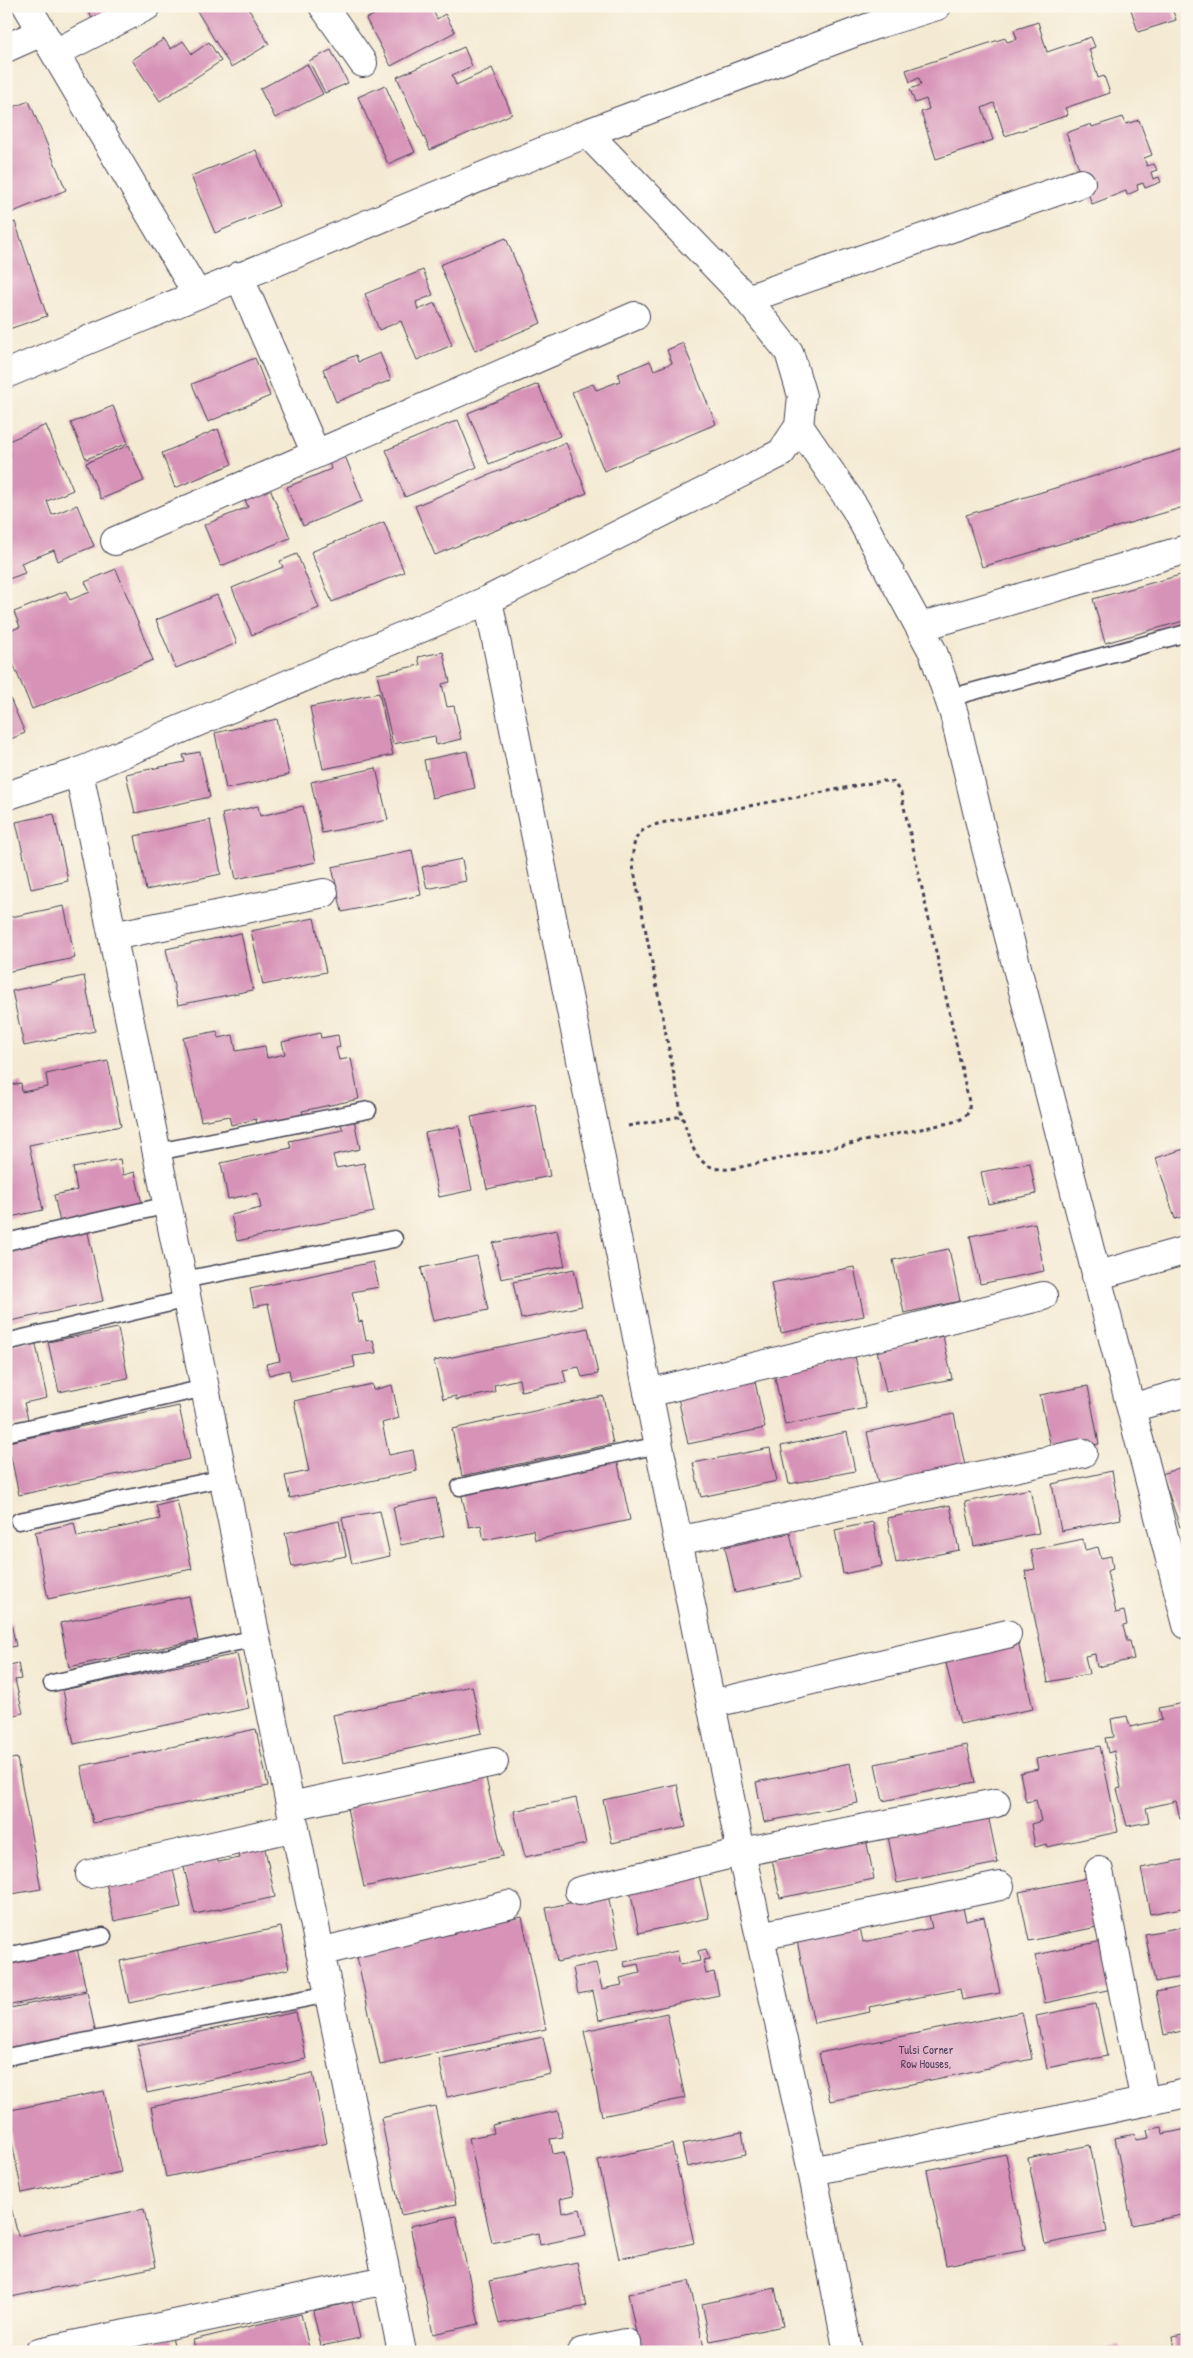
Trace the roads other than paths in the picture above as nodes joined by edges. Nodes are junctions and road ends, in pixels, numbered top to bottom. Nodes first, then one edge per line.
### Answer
1 (27, 6) edge
2 (147, 6) edge
3 (323, 6) edge
4 (937, 6) edge
5 (48, 42) junction
6 (6, 48) edge
7 (363, 63) dead end
8 (587, 133) junction
9 (1081, 183) dead end
10 (239, 276) junction
11 (196, 294) junction
12 (747, 299) junction
13 (635, 316) dead end
14 (6, 374) edge
15 (799, 426) junction
16 (316, 454) junction
17 (116, 541) dead end
18 (1187, 549) edge
19 (488, 600) junction
20 (920, 627) junction
21 (1187, 633) edge
22 (949, 698) junction
23 (79, 772) junction
24 (6, 796) edge
25 (324, 893) dead end
26 (113, 936) junction
27 (368, 1110) dead end
28 (157, 1152) junction
29 (168, 1205) junction
30 (394, 1239) dead end
31 (6, 1242) edge
32 (1187, 1250) edge
33 (1096, 1276) junction
34 (185, 1290) junction
35 (1043, 1296) dead end
36 (6, 1342) edge
37 (205, 1388) junction
38 (1187, 1392) edge
39 (648, 1393) junction
40 (1131, 1408) junction
41 (6, 1433) edge
42 (659, 1445) junction
43 (1083, 1453) dead end
44 (224, 1478) junction
45 (460, 1487) dead end
46 (19, 1521) dead end
47 (678, 1541) junction
48 (1178, 1551) edge
49 (1187, 1625) edge
50 (1007, 1634) dead end
51 (256, 1638) junction
52 (52, 1683) dead end
53 (711, 1704) junction
54 (494, 1762) dead end
55 (996, 1803) dead end
56 (293, 1817) junction
57 (741, 1852) junction
58 (1099, 1871) dead end
59 (90, 1874) dead end
60 (1000, 1886) dead end
61 (579, 1891) dead end
62 (508, 1905) dead end
63 (102, 1936) dead end
64 (760, 1936) junction
65 (320, 1952) junction
66 (6, 1956) edge
67 (329, 1994) junction
68 (6, 2057) edge
69 (1187, 2093) edge
70 (1145, 2102) junction
71 (812, 2171) junction
72 (386, 2280) junction
73 (39, 2352) edge
74 (402, 2352) edge
75 (582, 2352) edge
76 (627, 2352) edge
77 (848, 2352) edge

1 - 5 street
2 - 5 street
3 - 7 street
4 - 8 street
5 - 6 street
5 - 11 street
8 - 10 street
8 - 12 street
9 - 12 street
10 - 11 street
10 - 16 street
11 - 14 street
12 - 15 street
13 - 16 street
15 - 19 street
15 - 20 street
16 - 17 street
18 - 20 street
19 - 23 street
19 - 39 street
20 - 22 street
21 - 22 lane
22 - 33 street
23 - 24 street
23 - 26 street
25 - 26 street
26 - 28 street
27 - 28 lane
28 - 29 street
29 - 31 lane
29 - 34 street
30 - 34 lane
32 - 33 street
33 - 40 street
34 - 36 lane
34 - 37 street
35 - 39 street
37 - 41 lane
37 - 44 street
38 - 40 street
39 - 42 street
40 - 48 street
42 - 45 lane
42 - 47 street
43 - 47 street
44 - 46 lane
44 - 51 street
47 - 53 street
48 - 49 street
50 - 53 street
51 - 52 lane
51 - 56 street
53 - 57 street
54 - 56 street
55 - 57 street
56 - 59 street
56 - 65 street
57 - 61 street
57 - 64 street
58 - 70 street
60 - 64 street
62 - 65 street
63 - 66 lane
64 - 71 street
65 - 67 street
67 - 68 lane
67 - 72 street
69 - 70 street
70 - 71 street
71 - 77 street
72 - 73 street
72 - 74 street
75 - 76 street

